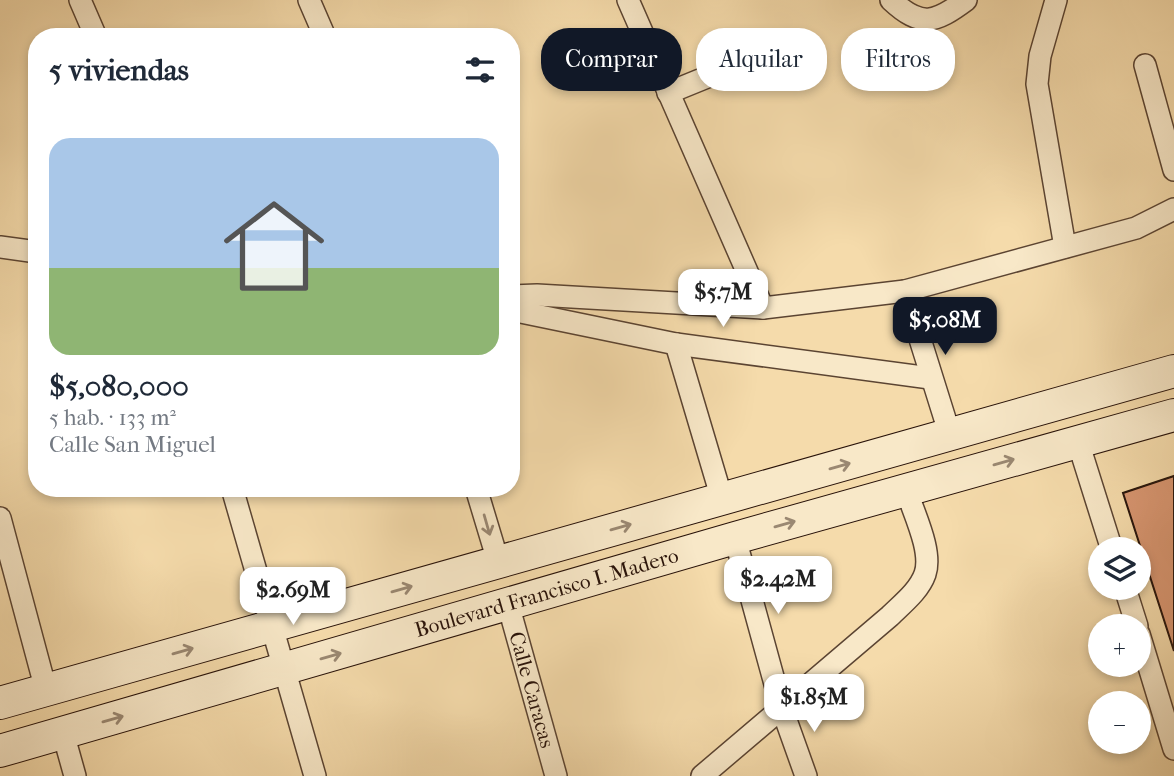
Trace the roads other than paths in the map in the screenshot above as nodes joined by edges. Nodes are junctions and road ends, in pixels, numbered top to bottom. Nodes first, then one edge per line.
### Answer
1 (80, 0) edge
2 (309, 0) edge
3 (628, 0) edge
4 (891, 0) edge
5 (966, 0) edge
6 (1056, 0) edge
7 (92, 28) edge
8 (321, 28) edge
9 (1145, 65) dead end
10 (696, 82) edge
11 (668, 93) junction
12 (1174, 170) edge
13 (1174, 209) edge
14 (0, 247) edge
15 (1065, 247) junction
16 (28, 251) edge
17 (905, 291) junction
18 (520, 296) edge
19 (764, 308) junction
20 (520, 312) edge
21 (676, 344) junction
22 (1174, 371) edge
23 (930, 378) junction
24 (1174, 415) edge
25 (950, 435) junction
26 (1078, 442) junction
27 (906, 489) junction
28 (235, 497) edge
29 (479, 497) edge
30 (722, 499) junction
31 (0, 518) edge
32 (1108, 537) edge
33 (735, 538) junction
34 (498, 561) junction
35 (508, 604) junction
36 (271, 626) junction
37 (284, 670) junction
38 (1151, 673) edge
39 (46, 690) junction
40 (0, 704) edge
41 (781, 706) junction
42 (63, 733) junction
43 (1174, 748) edge
44 (0, 751) edge
45 (75, 776) edge
46 (315, 776) edge
47 (556, 776) edge
48 (702, 776) edge
49 (806, 776) edge

1 - 7 street
2 - 8 street
3 - 11 street
4 - 5 street
6 - 15 street
9 - 12 street
10 - 11 street
11 - 19 street
13 - 15 street
14 - 16 street
15 - 17 street
17 - 19 street
17 - 23 street
18 - 19 street
20 - 21 street
21 - 23 street
21 - 30 street
22 - 25 main road, Boulevard Francisco I. Madero
23 - 25 street
24 - 26 main road, Boulevard Francisco I. Madero
30 -> 25 main road, Boulevard Francisco I. Madero
27 -> 26 main road, Boulevard Francisco I. Madero
26 - 32 street
33 -> 27 main road, Boulevard Francisco I. Madero
27 - 41 street
28 - 36 street
29 -> 34 street
34 -> 30 main road, Boulevard Francisco I. Madero
31 - 39 street
33 - 35 main road, Boulevard Francisco I. Madero
33 - 41 street
36 -> 34 main road, Boulevard Francisco I. Madero
37 -> 35 main road, Boulevard Francisco I. Madero
35 - 47 street, Calle Caracas
36 - 37 street
39 -> 36 main road, Boulevard Francisco I. Madero
42 -> 37 main road, Boulevard Francisco I. Madero
37 - 46 street
38 - 43 street
39 - 40 main road, Boulevard Francisco I. Madero
41 - 48 street
41 - 49 street
42 - 44 main road, Boulevard Francisco I. Madero
42 - 45 street

